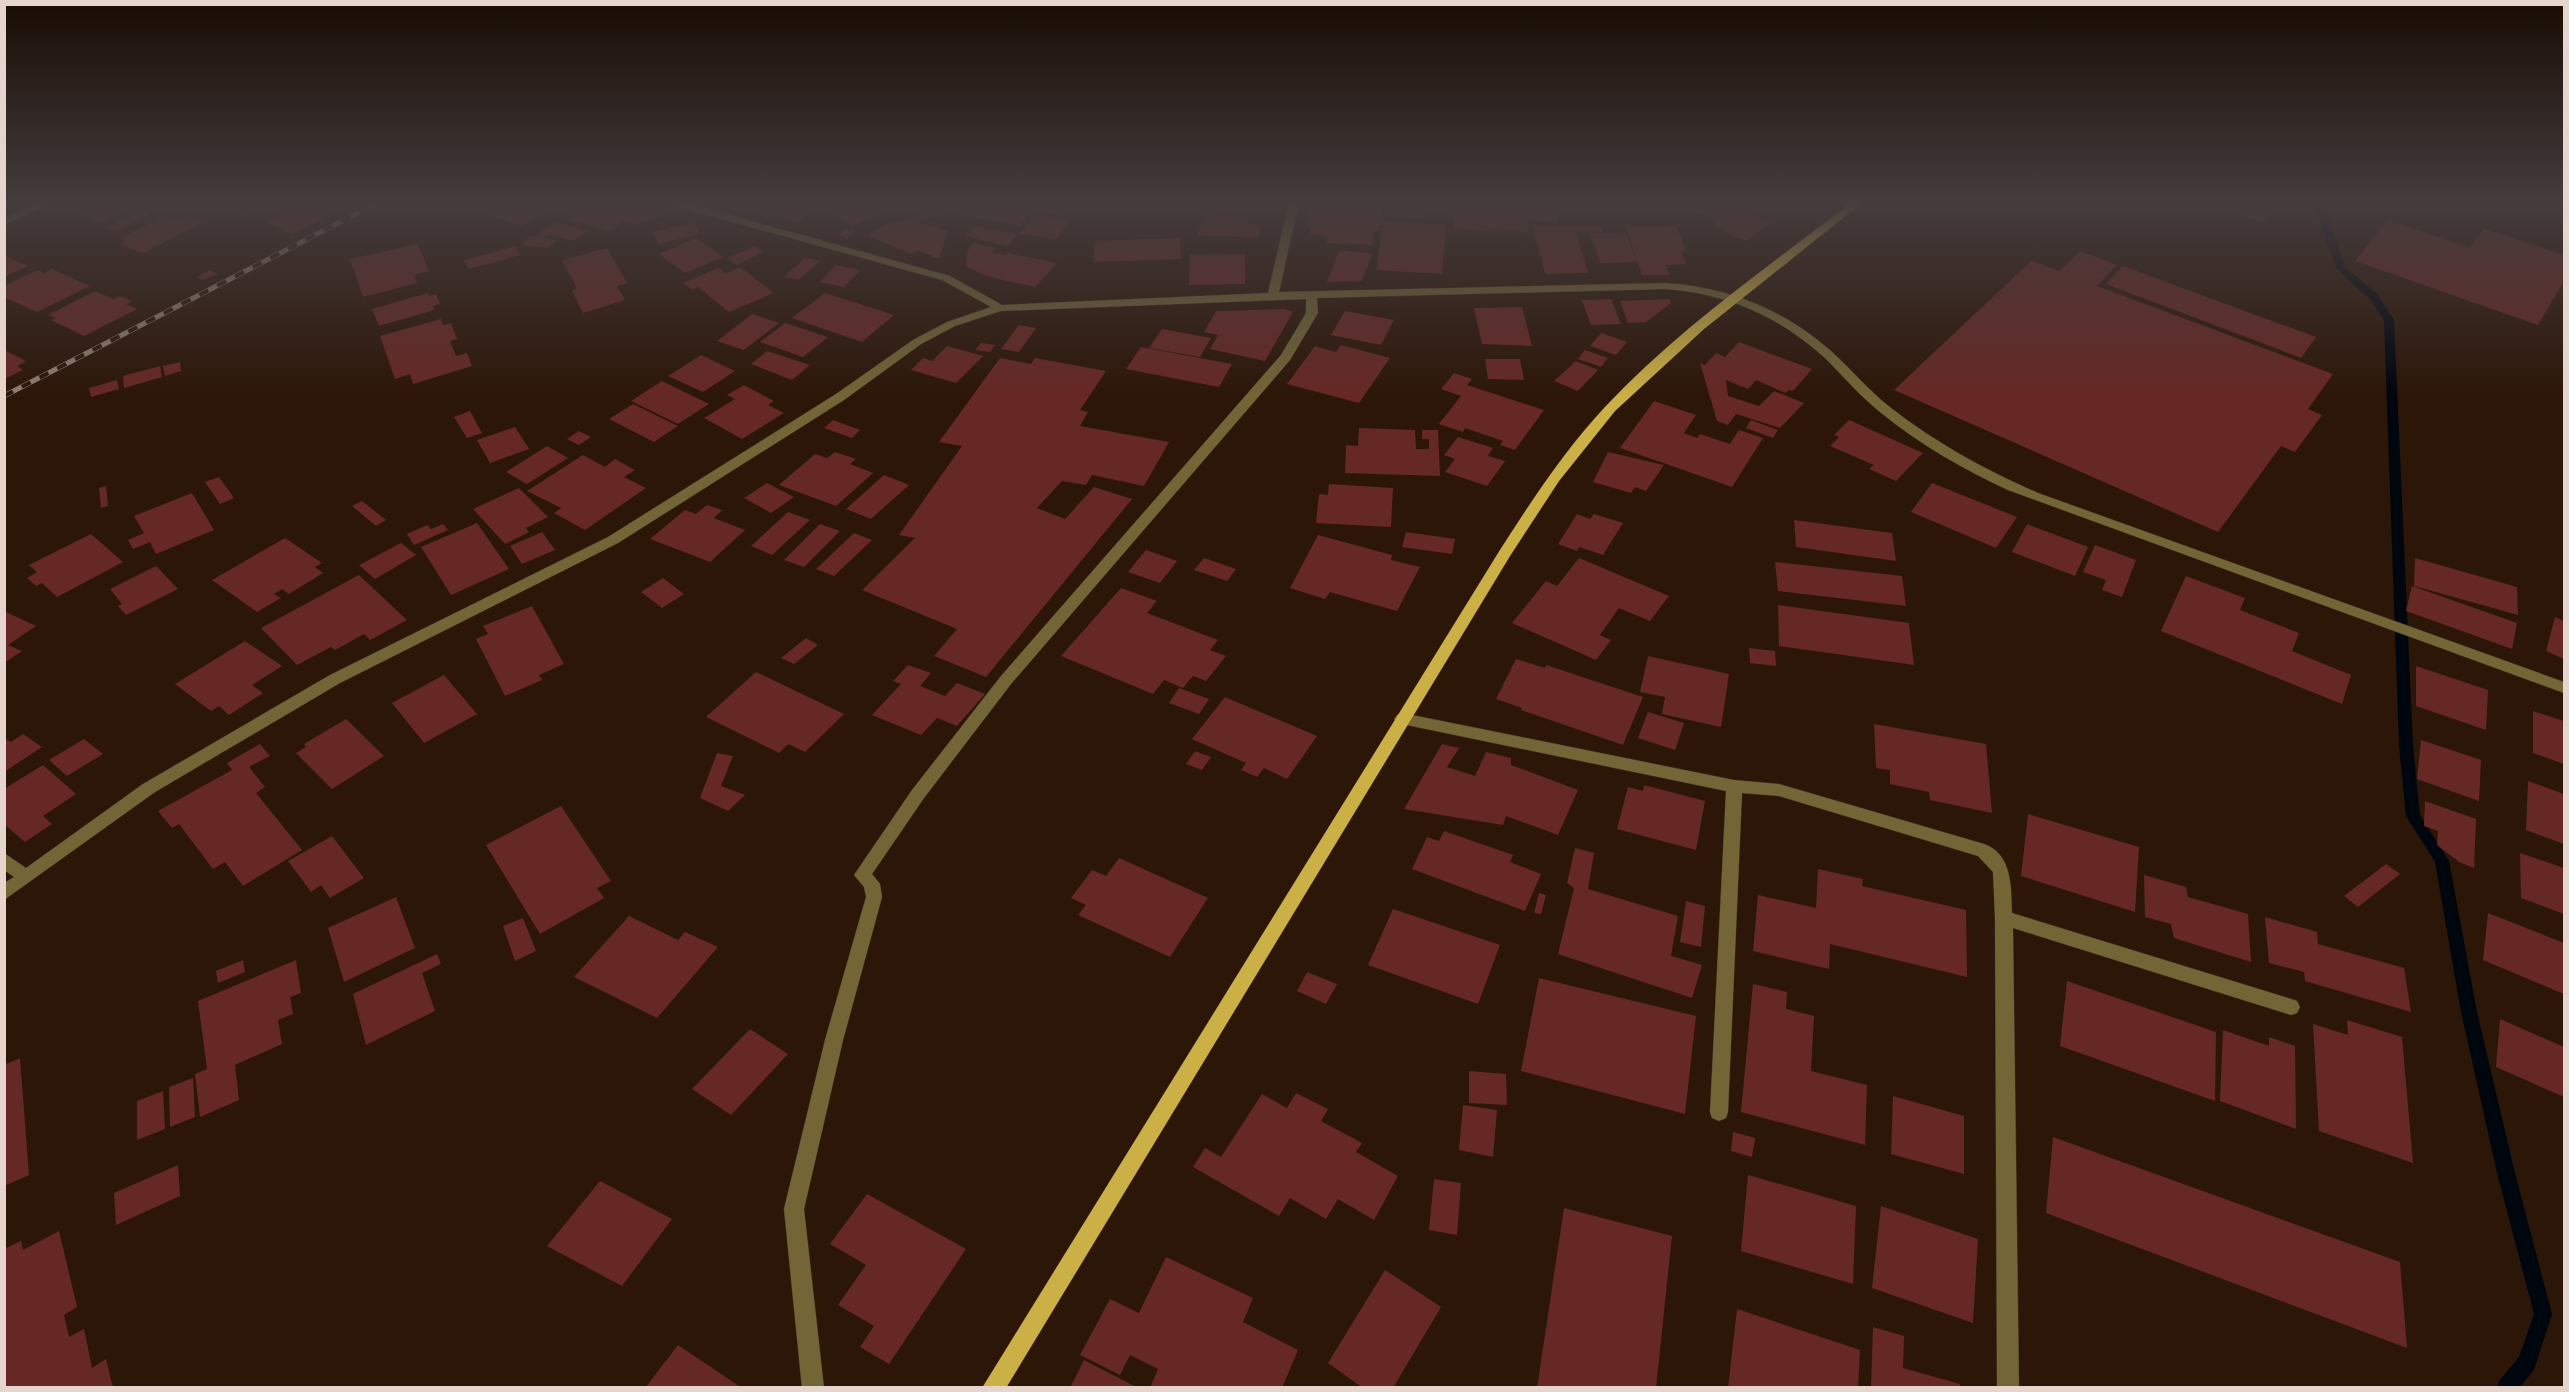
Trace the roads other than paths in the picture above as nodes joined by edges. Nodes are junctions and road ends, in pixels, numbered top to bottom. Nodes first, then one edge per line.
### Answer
1 (906, 267) edge
2 (1279, 267) edge
3 (1773, 267) edge
4 (1273, 296) junction
5 (1311, 296) junction
6 (1733, 297) junction
7 (1000, 308) junction
8 (2565, 688) edge
9 (1402, 719) junction
10 (1734, 786) junction
11 (4, 860) edge
12 (26, 877) junction
13 (4, 893) edge
14 (2004, 918) junction
15 (2290, 1006) dead end
16 (1719, 1112) dead end
17 (813, 1388) edge
18 (993, 1388) edge
19 (2008, 1388) edge

1 - 7 street
2 - 4 street
3 - 6 main road
4 - 5 street
4 - 7 street
5 - 6 street
5 - 17 street
6 - 8 street
6 - 9 main road
7 - 12 street
9 - 10 street
9 - 18 main road
10 - 14 street
10 - 16 street
11 - 12 street
12 - 13 street
14 - 15 street
14 - 19 street

